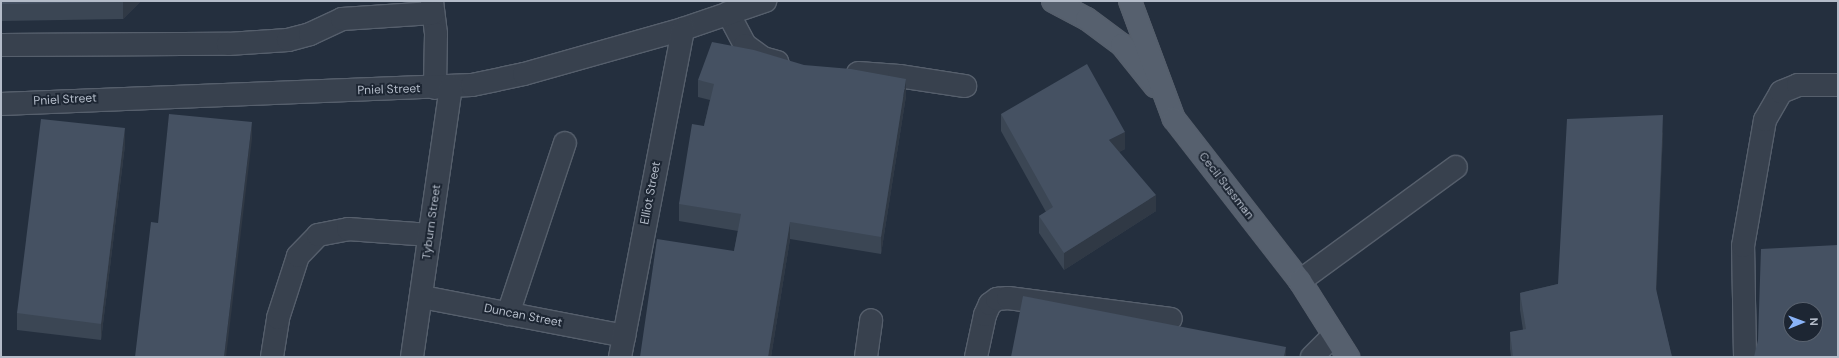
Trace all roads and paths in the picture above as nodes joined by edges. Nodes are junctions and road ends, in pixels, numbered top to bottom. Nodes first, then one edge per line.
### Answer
1 (765, 1) edge
2 (1053, 1) edge
3 (1130, 1) edge
4 (433, 7) edge
5 (728, 13) junction
6 (683, 28) junction
7 (1, 45) edge
8 (794, 67) edge
9 (836, 72) edge
10 (1838, 85) edge
11 (965, 86) dead end
12 (443, 88) junction
13 (1, 104) edge
14 (1174, 119) junction
15 (566, 143) dead end
16 (1456, 167) dead end
17 (430, 235) junction
18 (1300, 281) junction
19 (422, 297) junction
20 (508, 314) junction
21 (1171, 318) dead end
22 (871, 320) dead end
23 (624, 336) junction
24 (1333, 336) junction
25 (272, 357) edge
26 (412, 357) edge
27 (620, 357) edge
28 (866, 357) edge
29 (976, 357) edge
30 (1312, 357) edge
31 (1348, 357) edge
32 (1745, 357) edge

1 - 5 street, Pniel Street
2 - 14 main road
3 - 14 main road, Cecil Sussman
4 - 7 street
4 - 12 street, Tyburn Street
5 - 6 street, Pniel Street
5 - 8 street
6 - 12 street, Pniel Street
6 - 23 street, Elliot Street
9 - 11 street
10 - 32 street
12 - 13 street, Pniel Street
12 - 17 street, Tyburn Street
14 - 18 main road, Cecil Sussman
15 - 20 street
16 - 18 street
17 - 19 street, Tyburn Street
17 - 25 street
18 - 24 main road, Cecil Sussman
19 - 20 street, Duncan Street
19 - 26 street, Tyburn Street
20 - 23 street, Duncan Street
21 - 29 street
22 - 28 street
23 - 27 street, Elliot Street
24 - 30 street
24 - 31 main road, Cecil Sussman

